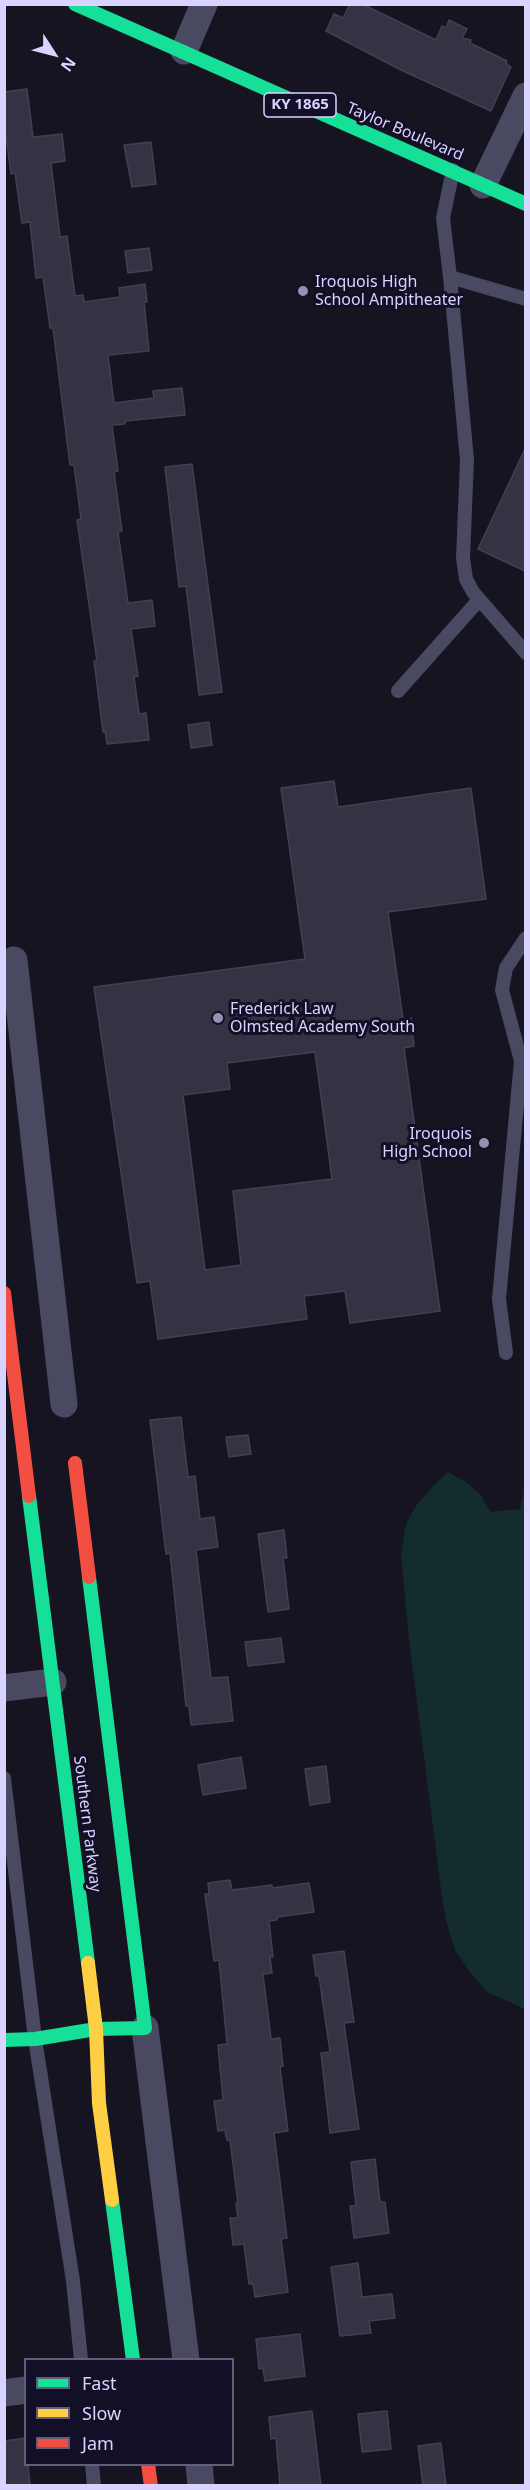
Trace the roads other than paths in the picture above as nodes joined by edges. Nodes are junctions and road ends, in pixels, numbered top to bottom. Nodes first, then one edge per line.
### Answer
1 (75, 4) edge
2 (204, 4) edge
3 (184, 51) junction
4 (525, 96) edge
5 (453, 170) junction
6 (483, 184) junction
7 (525, 204) edge
8 (450, 277) junction
9 (525, 299) edge
10 (479, 600) junction
11 (525, 653) edge
12 (398, 691) dead end
13 (525, 938) edge
14 (14, 960) dead end
15 (4, 1293) edge
16 (506, 1353) dead end
17 (64, 1404) dead end
18 (75, 1463) dead end
19 (53, 1682) junction
20 (4, 1688) edge
21 (4, 1778) edge
22 (145, 2028) junction
23 (96, 2030) junction
24 (35, 2039) junction
25 (4, 2040) edge
26 (81, 2358) edge
27 (133, 2358) edge
28 (186, 2358) edge
29 (24, 2390) edge
30 (4, 2393) edge
31 (92, 2466) edge
32 (148, 2466) edge
33 (199, 2466) edge
34 (94, 2486) edge
35 (151, 2486) edge
36 (201, 2486) edge

1 - 3 main road, Taylor Boulevard / KY 1865
2 - 3 street
3 - 5 main road, Taylor Boulevard / KY 1865
4 - 6 street
5 - 6 main road, Taylor Boulevard / KY 1865
5 - 8 lane
6 - 7 main road, Taylor Boulevard / KY 1865
8 - 9 lane
8 - 10 lane
10 - 11 lane
10 - 12 lane
13 - 16 lane
14 - 17 street
15 - 19 main road, Southern Parkway
18 - 22 main road
19 - 20 street
19 - 23 main road, Southern Parkway
21 - 24 lane
22 - 23 main road
22 - 28 street
23 - 24 main road
23 - 27 main road, Southern Parkway
24 - 25 main road
24 - 26 lane
29 - 30 street
31 - 34 lane
32 - 35 main road
33 - 36 street

